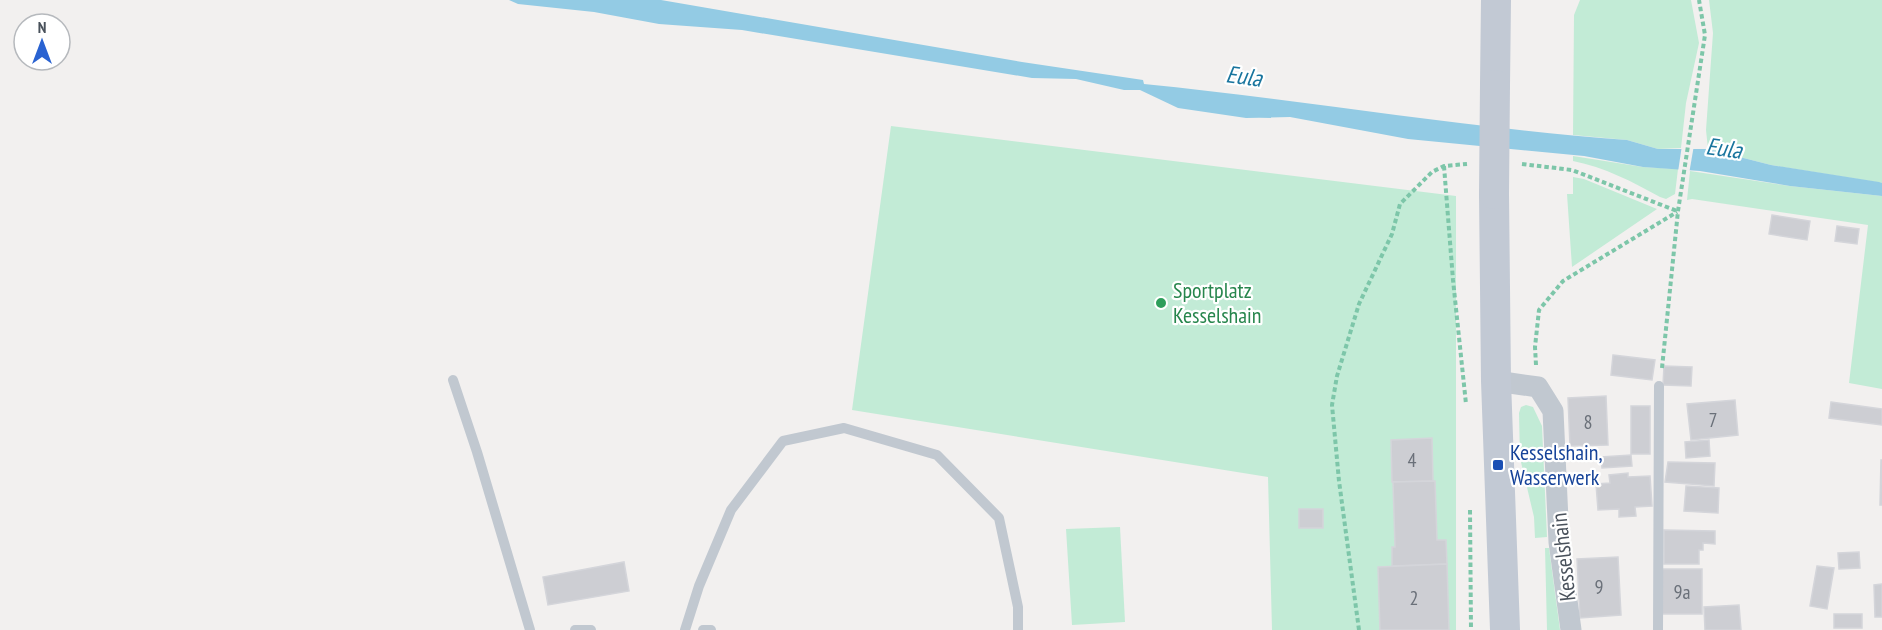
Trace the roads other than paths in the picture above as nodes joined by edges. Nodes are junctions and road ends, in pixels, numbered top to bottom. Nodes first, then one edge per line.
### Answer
1 (1496, 0) edge
2 (453, 380) dead end
3 (1496, 381) junction
4 (1659, 386) road end
5 (530, 630) edge
6 (575, 630) edge
7 (591, 630) edge
8 (685, 630) edge
9 (703, 630) edge
10 (711, 630) edge
11 (1018, 630) edge
12 (1505, 630) edge
13 (1571, 630) edge
14 (1658, 630) edge

1 - 3 main road, bridge
2 - 5 lane
3 - 12 main road
3 - 13 street, Kesselshain
4 - 14 lane
6 - 7 lane
8 - 11 lane
9 - 10 lane

